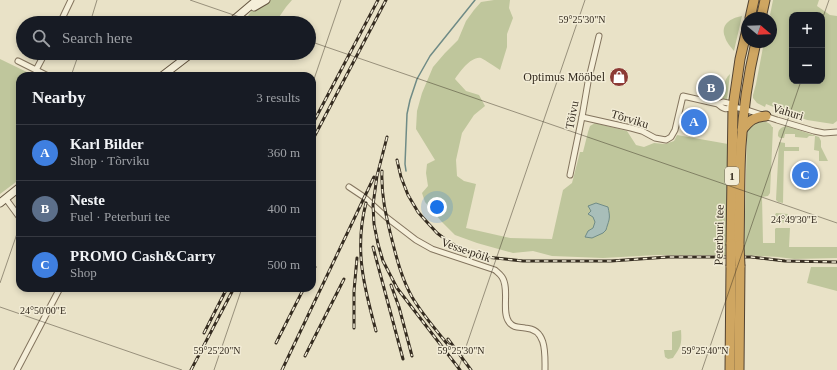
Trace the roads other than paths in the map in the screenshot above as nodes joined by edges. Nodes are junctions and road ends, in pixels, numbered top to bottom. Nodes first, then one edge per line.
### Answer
1 (71, 0) edge
2 (257, 0) edge
3 (266, 0) edge
4 (754, 0) edge
5 (765, 0) edge
6 (751, 12) edge
7 (762, 12) edge
8 (63, 16) edge
9 (238, 16) joint
10 (599, 36) dead end
11 (743, 48) edge
12 (755, 48) edge
13 (41, 60) edge
14 (183, 60) edge
15 (18, 61) dead end
16 (36, 70) junction
17 (40, 72) edge
18 (167, 72) edge
19 (733, 107) junction
20 (744, 109) junction
21 (766, 116) junction
22 (582, 117) junction
23 (742, 130) junction
24 (837, 132) edge
25 (671, 137) joint
26 (570, 175) dead end
27 (349, 187) dead end
28 (16, 191) edge
29 (3, 201) edge
30 (16, 214) edge
31 (735, 245) junction
32 (735, 266) junction
33 (58, 292) edge
34 (17, 370) edge
35 (545, 370) edge
36 (730, 370) edge
37 (739, 370) edge

1 - 8 street
2 - 9 main road
3 - 9 main road
4 - 6 highway
5 - 7 highway
10 - 22 street, Tõivu
11 - 19 highway, Peterburi tee / 1
12 - 20 highway, Peterburi tee / 1
13 - 16 street
14 - 18 main road
15 - 16 street
16 - 17 street
19 - 20 street, Vahuri
19 - 25 street, Vahuri
19 - 31 highway, Peterburi tee / 1
20 - 21 street, Vahuri
20 - 23 highway, Peterburi tee / 1
21 - 23 highway
21 - 24 street, Vahuri
22 - 25 street, Tõrviku
22 - 26 street, Tõivu
23 - 31 highway, Peterburi tee / 1
27 - 35 street, Vesse põik
28 - 29 main road
29 - 30 street
31 - 32 highway, Peterburi tee / 1, bridge
32 - 36 highway, Peterburi tee / 1
32 - 37 highway, Peterburi tee / 1
33 - 34 street

